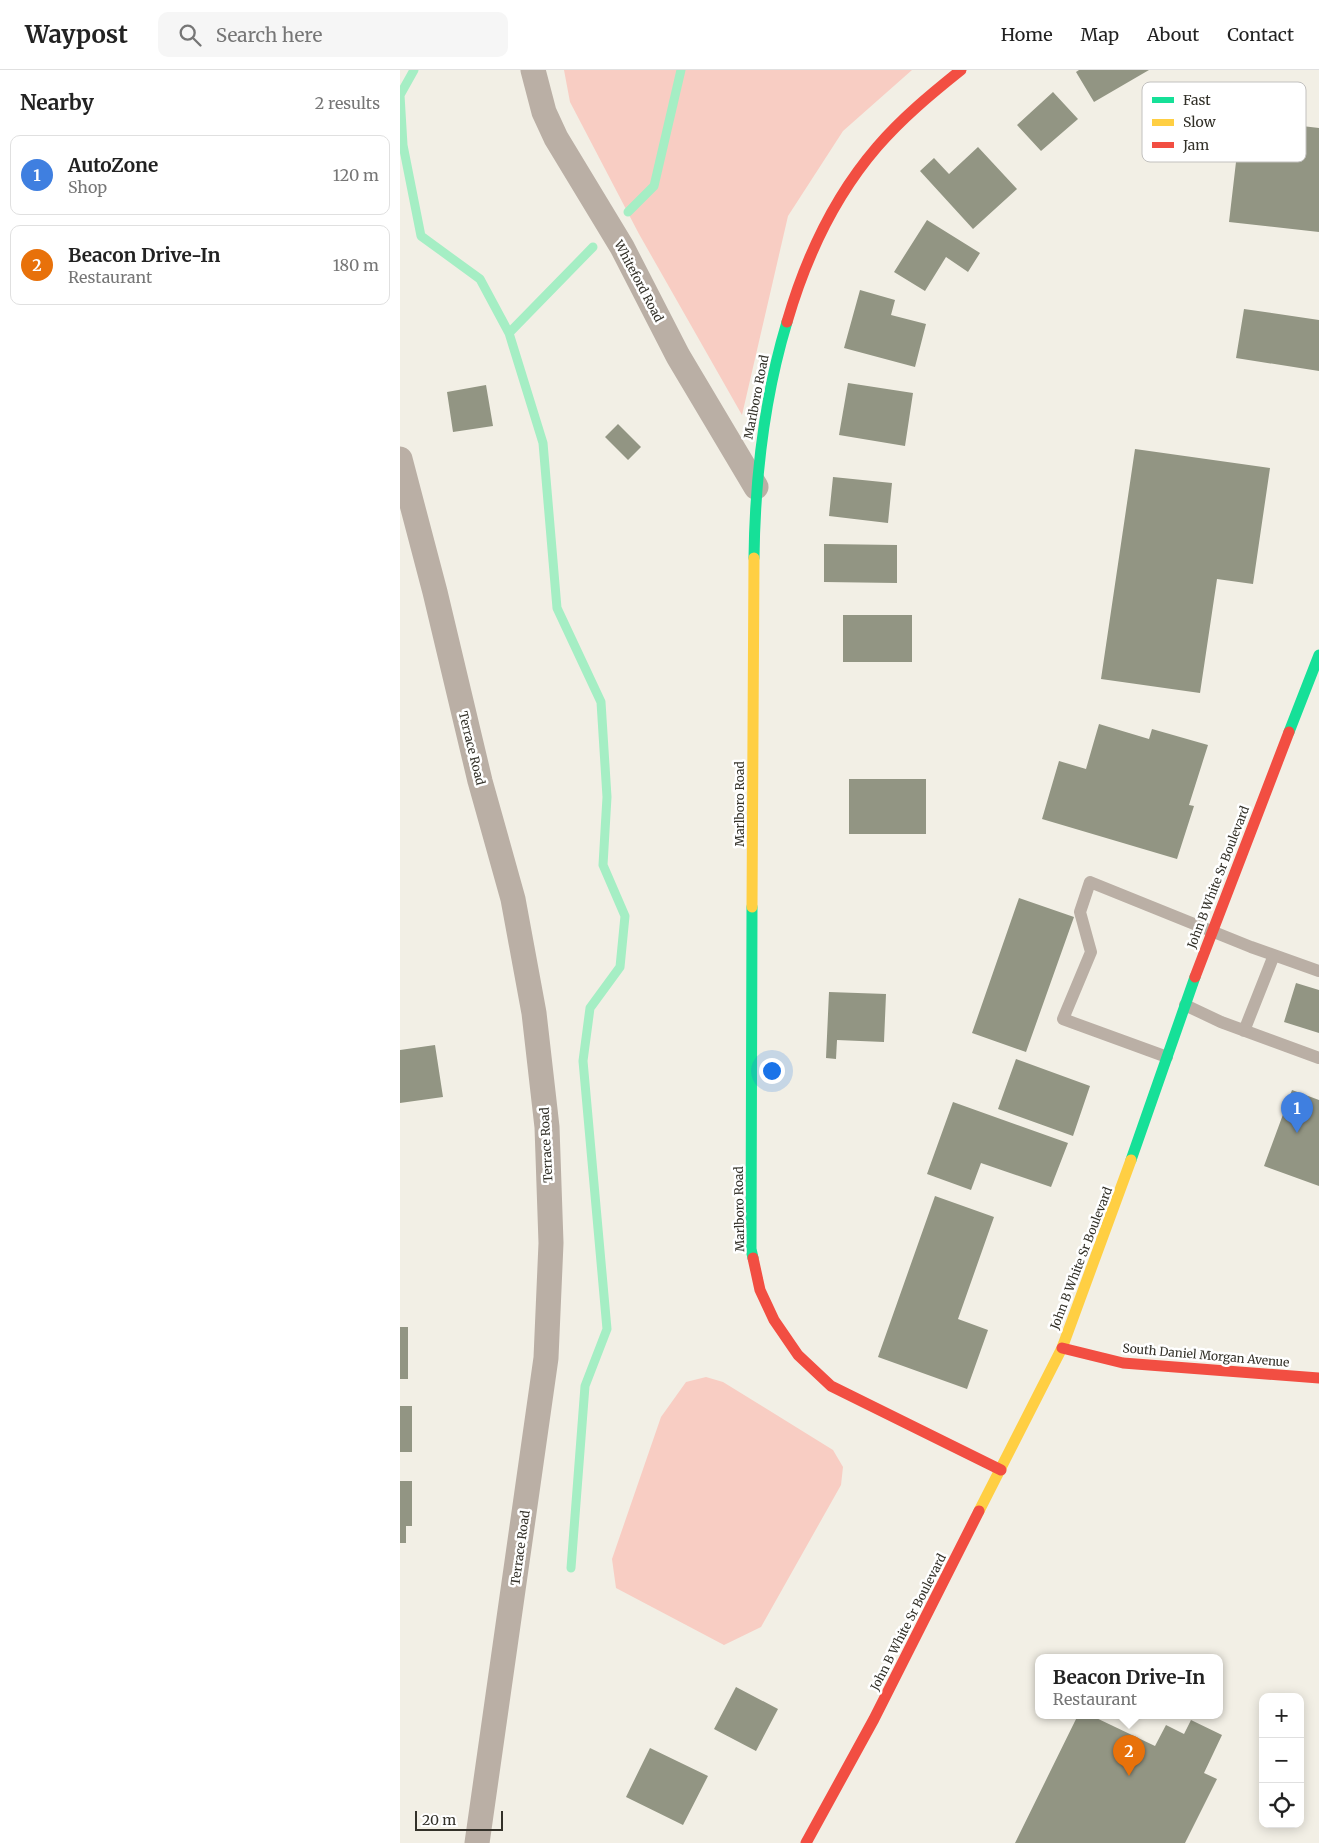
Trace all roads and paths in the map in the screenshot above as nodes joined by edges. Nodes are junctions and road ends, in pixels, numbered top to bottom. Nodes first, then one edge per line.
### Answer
1 (533, 70) edge
2 (961, 70) edge
3 (400, 458) edge
4 (756, 487) junction
5 (1319, 655) edge
6 (1211, 931) junction
7 (1274, 955) junction
8 (1319, 971) edge
9 (1185, 1005) junction
10 (1244, 1031) junction
11 (1167, 1056) junction
12 (1319, 1058) edge
13 (1062, 1348) junction
14 (1319, 1378) edge
15 (1001, 1470) junction
16 (477, 1843) edge
17 (806, 1843) edge

1 - 4 street, Whiteford Road
2 - 4 street, Marlboro Road
3 - 16 street, Terrace Road
4 - 15 street, Marlboro Road
5 - 6 street, John B White Sr Boulevard
6 - 7 lane
6 - 9 street, John B White Sr Boulevard
6 - 11 lane
7 - 8 lane
7 - 10 lane
9 - 10 lane
9 - 11 street, John B White Sr Boulevard
10 - 12 lane
11 - 13 street, John B White Sr Boulevard
13 - 14 street, South Daniel Morgan Avenue
13 - 15 street, John B White Sr Boulevard
15 - 17 street, John B White Sr Boulevard

